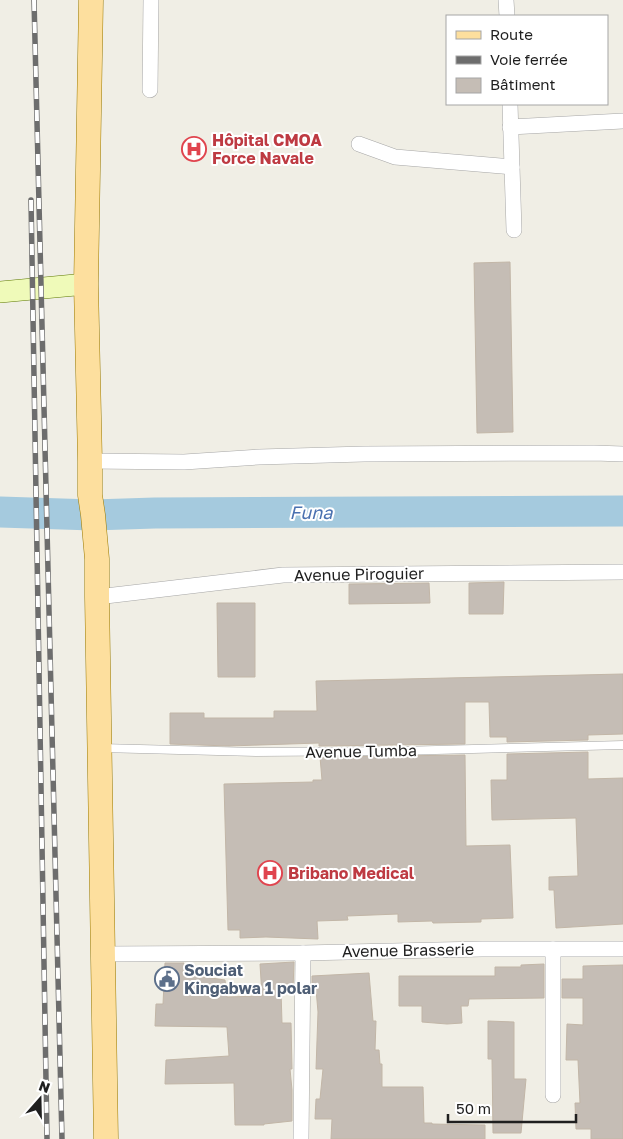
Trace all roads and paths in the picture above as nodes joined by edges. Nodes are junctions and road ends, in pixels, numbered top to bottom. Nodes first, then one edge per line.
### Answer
1 (91, 0) edge
2 (151, 0) edge
3 (506, 0) edge
4 (507, 15) edge
5 (150, 90) dead end
6 (510, 105) edge
7 (623, 121) edge
8 (510, 127) junction
9 (359, 144) dead end
10 (512, 167) junction
11 (514, 230) dead end
12 (86, 284) junction
13 (0, 292) edge
14 (623, 454) edge
15 (90, 461) junction
16 (623, 572) edge
17 (96, 598) junction
18 (623, 745) edge
19 (99, 748) junction
20 (553, 949) junction
21 (623, 949) edge
22 (304, 953) junction
23 (102, 954) junction
24 (554, 1096) dead end
25 (106, 1139) edge
26 (301, 1139) edge

1 - 12 main road
2 - 5 street
3 - 4 street
6 - 8 street
7 - 8 street
8 - 10 street
9 - 10 street
10 - 11 street
12 - 13 main road
12 - 15 main road
14 - 15 street
15 - 17 main road
16 - 17 street, Avenue Piroguier
17 - 19 main road
18 - 19 lane, Avenue Tumba
19 - 23 main road
20 - 21 street, Avenue Brasserie
20 - 22 street, Avenue Brasserie
20 - 24 street
22 - 23 street, Avenue Brasserie
22 - 26 street
23 - 25 main road

